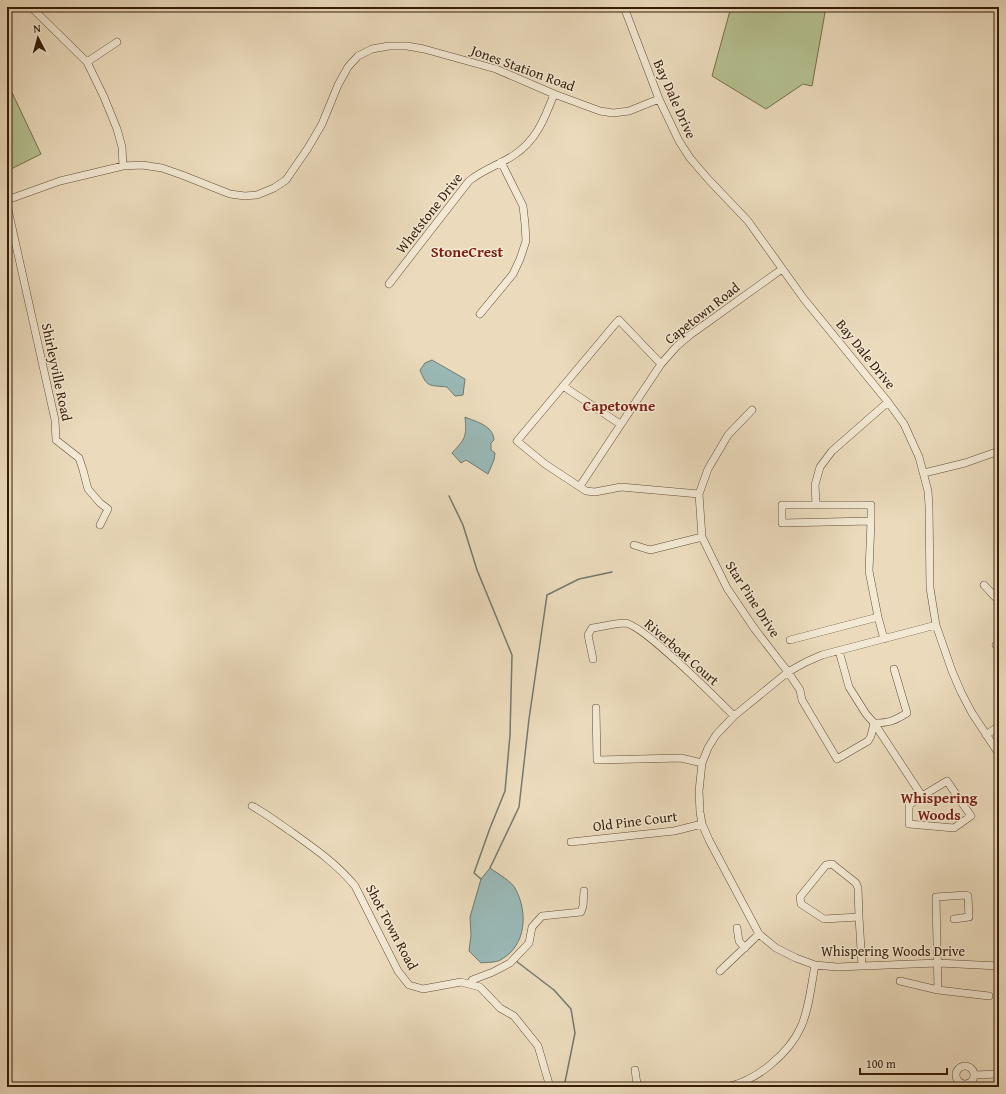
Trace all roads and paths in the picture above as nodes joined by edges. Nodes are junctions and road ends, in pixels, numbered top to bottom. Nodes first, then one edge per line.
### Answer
1 (624, 7) edge
2 (35, 11) dead end
3 (117, 42) dead end
4 (87, 62) junction
5 (554, 94) junction
6 (659, 100) junction
7 (501, 162) junction
8 (123, 166) junction
9 (7, 200) edge
10 (7, 205) edge
11 (782, 269) junction
12 (389, 284) dead end
13 (480, 314) dead end
14 (661, 364) junction
15 (563, 386) junction
16 (888, 402) junction
17 (752, 410) dead end
18 (620, 424) junction
19 (999, 451) edge
20 (924, 473) junction
21 (580, 486) junction
22 (699, 494) junction
23 (816, 504) junction
24 (871, 521) junction
25 (100, 525) dead end
26 (702, 537) junction
27 (634, 545) dead end
28 (984, 585) dead end
29 (999, 601) edge
30 (878, 617) junction
31 (936, 624) junction
32 (884, 639) junction
33 (790, 640) dead end
34 (839, 651) junction
35 (593, 659) dead end
36 (894, 669) dead end
37 (788, 672) junction
38 (596, 708) dead end
39 (734, 716) junction
40 (874, 723) junction
41 (999, 726) edge
42 (986, 735) junction
43 (999, 754) edge
44 (702, 763) junction
45 (922, 796) junction
46 (252, 806) dead end
47 (702, 824) junction
48 (571, 842) dead end
49 (584, 891) dead end
50 (859, 917) junction
51 (954, 919) dead end
52 (737, 928) dead end
53 (759, 934) junction
54 (745, 948) junction
55 (938, 964) junction
56 (815, 965) junction
57 (862, 966) junction
58 (999, 966) edge
59 (720, 971) dead end
60 (900, 981) dead end
61 (470, 984) junction
62 (938, 990) junction
63 (989, 996) dead end
64 (635, 1070) dead end
65 (999, 1074) edge
66 (974, 1075) dead end
67 (550, 1087) edge
68 (639, 1087) edge
69 (727, 1087) edge

1 - 6 street, Bay Dale Drive
2 - 4 street
3 - 4 street
4 - 8 street
5 - 6 street, Jones Station Road
5 - 7 street, Whetstone Drive
5 - 8 street, Jones Station Road
6 - 11 street, Bay Dale Drive
7 - 12 street, Whetstone Drive
7 - 13 street
8 - 9 street, Jones Station Road
10 - 25 street, Shirleyville Road
11 - 14 street, Capetown Road
11 - 16 street, Bay Dale Drive
14 - 15 street
14 - 18 street, Capetown Road
15 - 18 street
15 - 21 street
16 - 20 street, Bay Dale Drive
16 - 23 street
17 - 22 street, Star Pine Drive
18 - 21 street, Capetown Road
19 - 20 street
20 - 31 street, Bay Dale Drive
21 - 22 street
22 - 26 street, Star Pine Drive
23 - 24 street
23 - 24 street
24 - 30 street
26 - 27 street
26 - 37 street, Star Pine Drive
28 - 29 street
30 - 32 street
30 - 33 street
31 - 32 street, Whispering Woods Drive
31 - 42 street, Bay Dale Drive
32 - 34 street, Whispering Woods Drive
34 - 37 street, Whispering Woods Drive
34 - 40 street
35 - 39 street, Riverboat Court
36 - 40 street
37 - 39 street, Whispering Woods Drive
37 - 40 street, Star Pine Drive
38 - 44 street
39 - 44 street, Whispering Woods Drive
40 - 45 street
41 - 42 street
42 - 43 street, Bay Dale Drive
44 - 47 street, Whispering Woods Drive
45 - 45 street
46 - 61 street, Shot Town Road
47 - 48 street, Old Pine Court
47 - 53 street, Whispering Woods Drive
49 - 61 street
50 - 50 street
50 - 57 street
51 - 55 street
52 - 54 street
53 - 54 street
53 - 56 street, Whispering Woods Drive
54 - 59 street
55 - 57 street, Whispering Woods Drive
55 - 58 street, Whispering Woods Drive
55 - 62 street
56 - 57 street, Whispering Woods Drive
56 - 69 street
60 - 62 street
61 - 67 street
62 - 63 street
64 - 68 street
65 - 66 street

